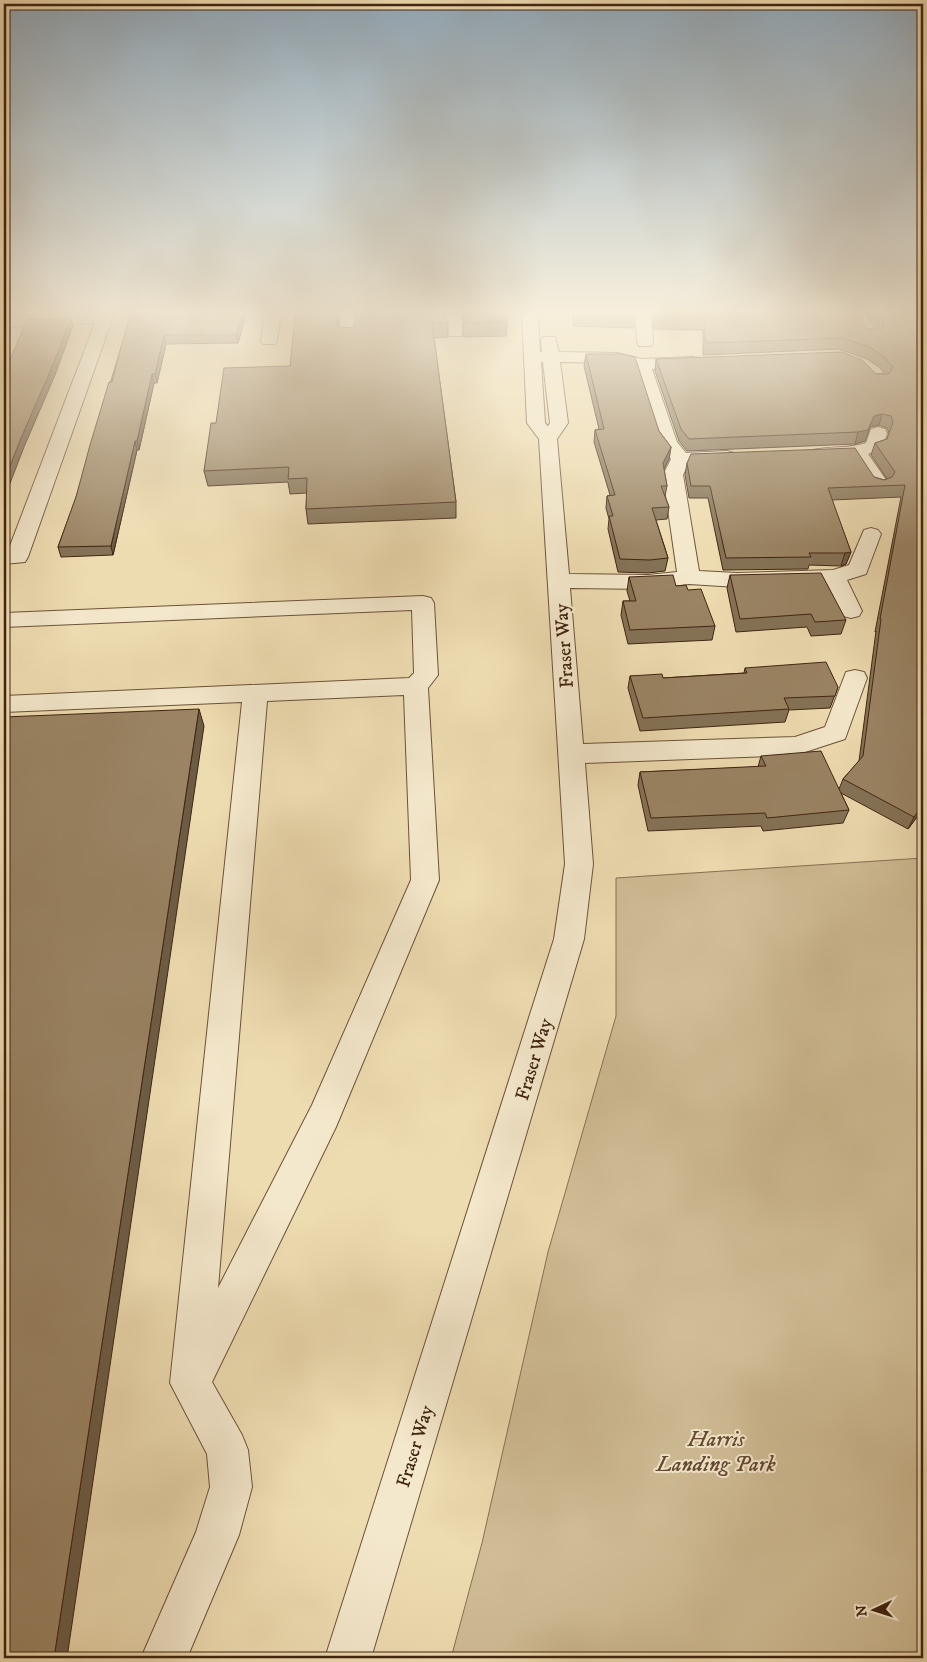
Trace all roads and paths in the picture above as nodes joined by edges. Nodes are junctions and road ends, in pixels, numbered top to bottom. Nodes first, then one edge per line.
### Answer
1 (76, 392) edge
2 (534, 392) edge
3 (555, 392) edge
4 (651, 392) edge
5 (878, 433) edge
6 (548, 440) junction
7 (857, 452) junction
8 (799, 454) edge
9 (750, 456) edge
10 (681, 459) junction
11 (879, 484) edge
12 (871, 534) dead end
13 (10, 558) edge
14 (689, 577) junction
15 (835, 577) junction
16 (558, 580) junction
17 (851, 611) dead end
18 (4, 620) edge
19 (855, 678) dead end
20 (416, 686) junction
21 (254, 693) junction
22 (4, 704) edge
23 (571, 754) junction
24 (190, 1383) junction
25 (164, 1658) edge
26 (348, 1658) edge

1 - 13 street
2 - 6 street, Fraser Way
3 - 6 street, Fraser Way
4 - 10 street
5 - 7 street
6 - 16 street, Fraser Way
7 - 8 street
7 - 11 street
9 - 10 street
10 - 14 street
12 - 15 street
14 - 15 street
14 - 16 street
15 - 17 street
16 - 23 street, Fraser Way
18 - 20 street
19 - 23 street
20 - 21 street
20 - 24 street
21 - 22 street
21 - 24 street
23 - 26 street, Fraser Way
24 - 25 street

